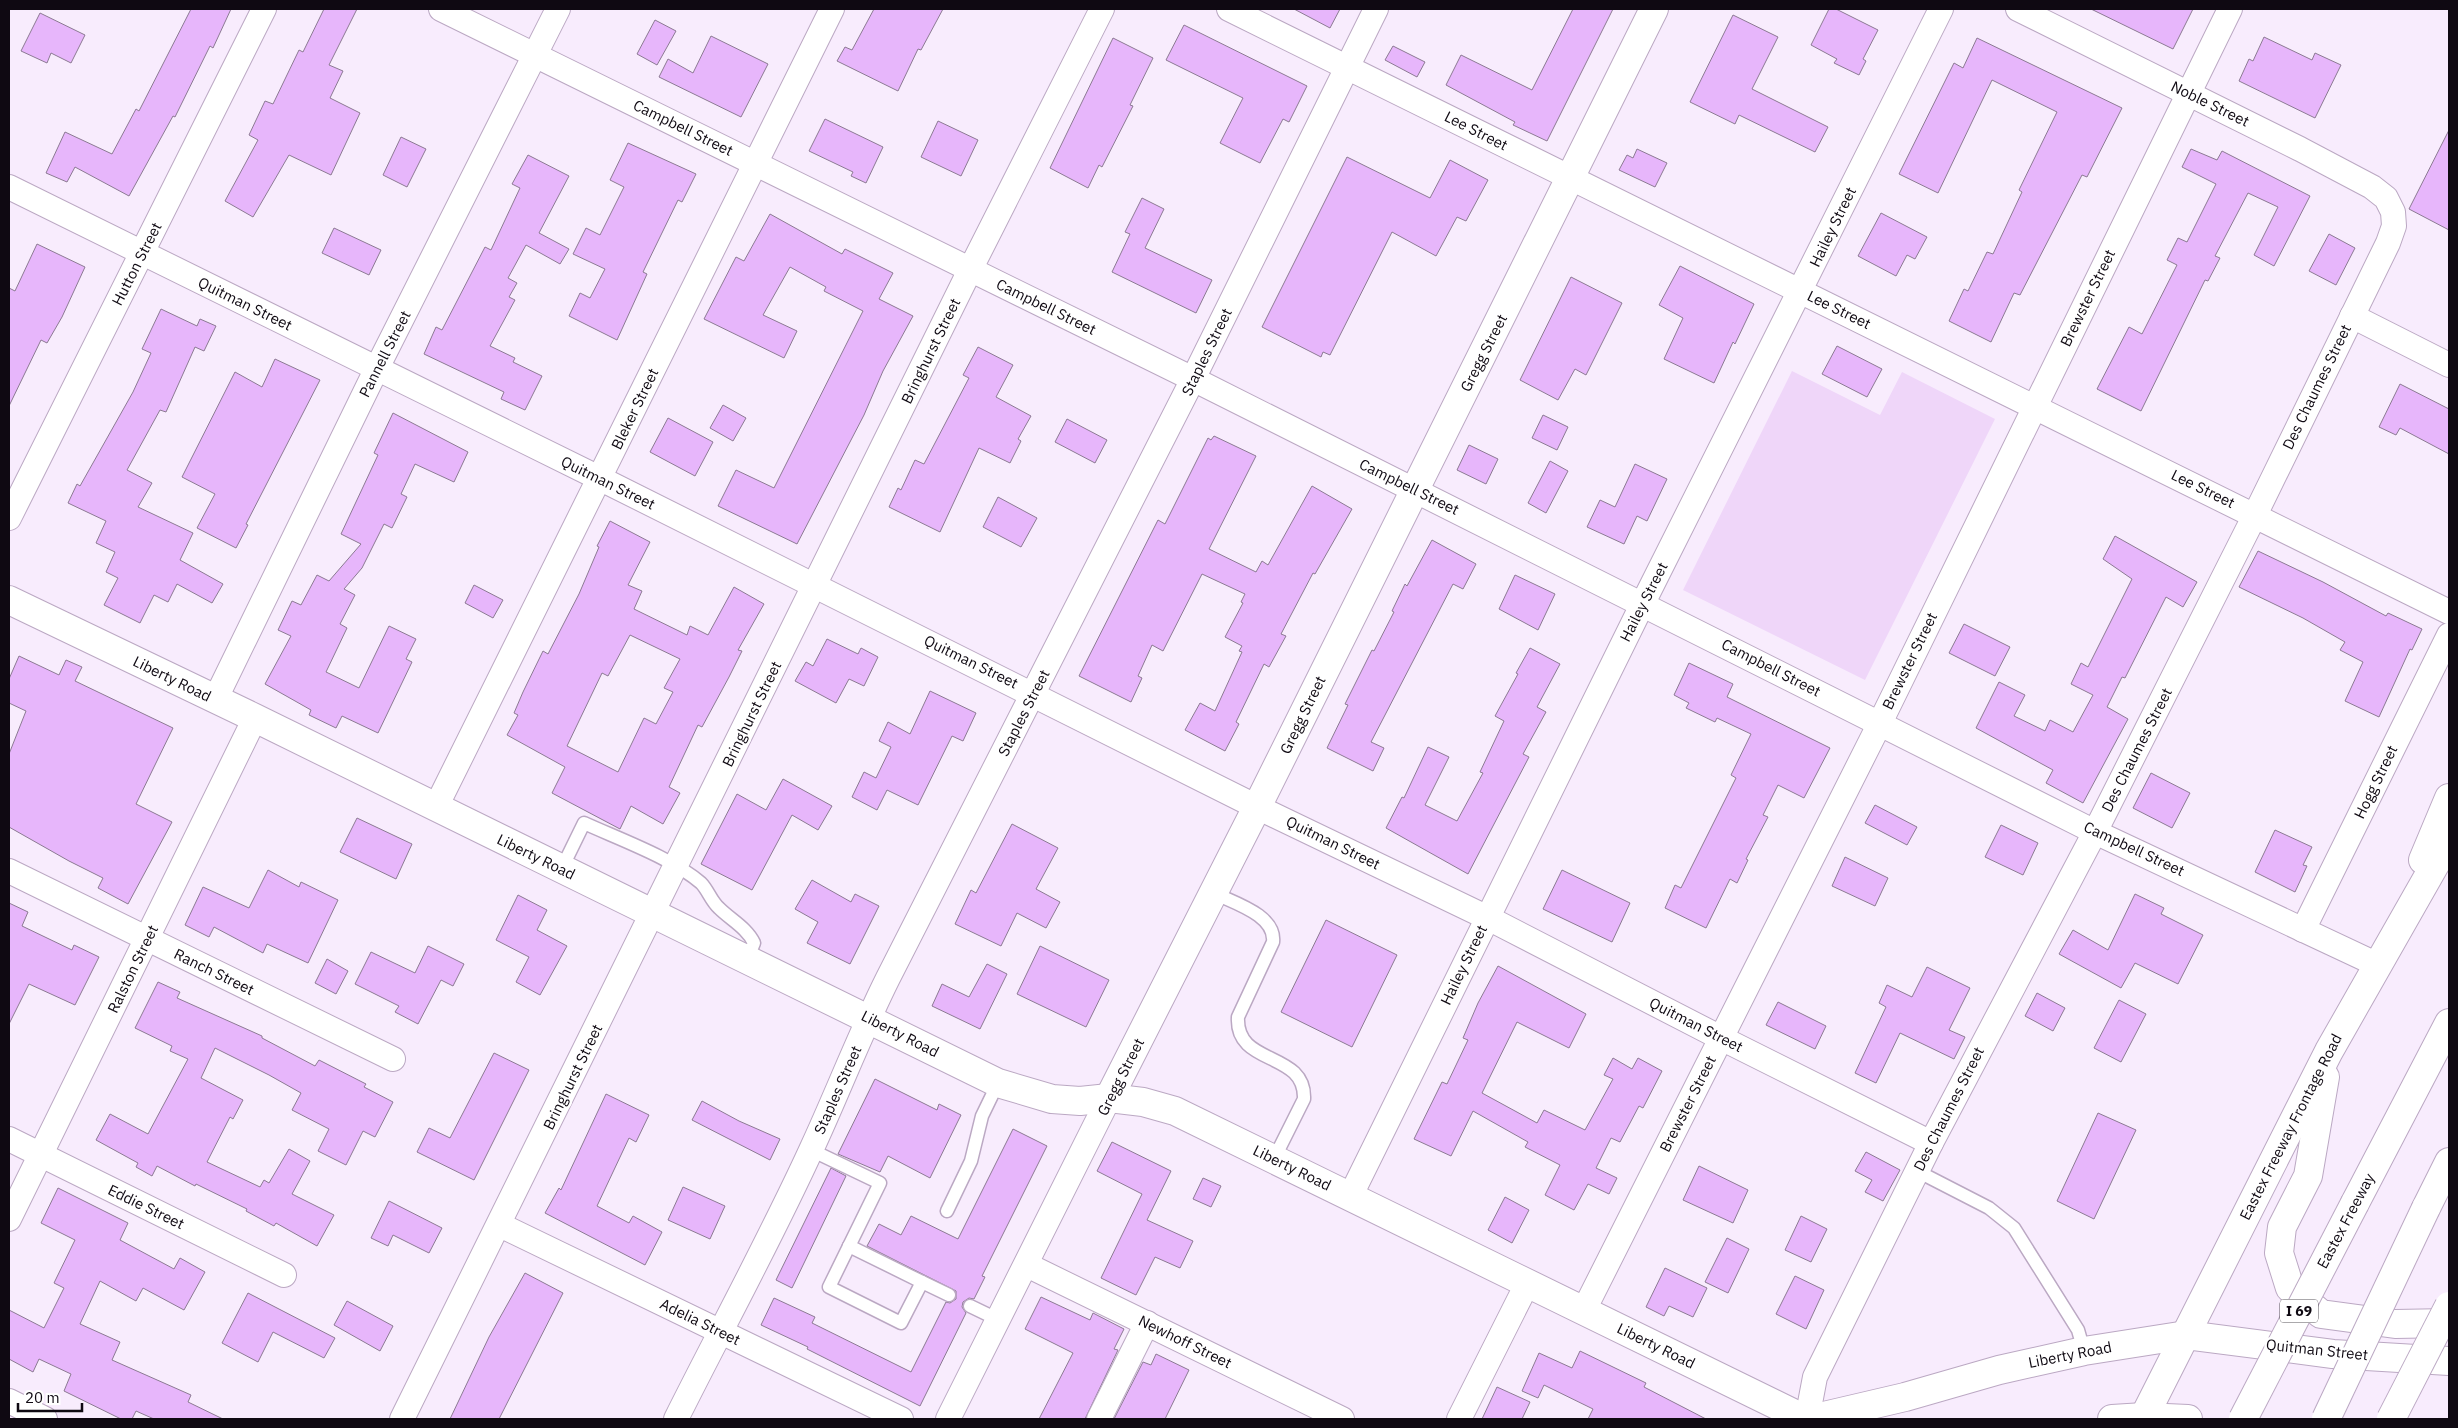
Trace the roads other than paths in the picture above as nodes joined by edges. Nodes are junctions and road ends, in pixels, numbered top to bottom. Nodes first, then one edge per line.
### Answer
1 (264, 9) edge
2 (441, 9) edge
3 (558, 9) edge
4 (832, 9) edge
5 (1102, 9) edge
6 (1229, 9) edge
7 (1376, 9) edge
8 (1654, 9) edge
9 (1941, 9) edge
10 (2018, 9) edge
11 (2230, 9) edge
12 (536, 55) junction
13 (1348, 66) junction
14 (2188, 94) junction
15 (756, 163) junction
16 (1571, 179) junction
17 (9, 188) edge
18 (2393, 212) joint
19 (143, 254) junction
20 (970, 270) junction
21 (1801, 292) junction
22 (2352, 316) junction
23 (2449, 365) edge
24 (376, 370) junction
25 (1193, 379) junction
26 (2036, 406) junction
27 (601, 479) junction
28 (1415, 490) junction
29 (2255, 514) junction
30 (9, 518) edge
31 (816, 586) junction
32 (9, 600) edge
33 (1642, 603) junction
34 (2449, 612) edge
35 (2449, 635) edge
36 (1034, 694) junction
37 (215, 700) junction
38 (255, 718) junction
39 (1880, 723) junction
40 (2449, 798) edge
41 (436, 807) junction
42 (1258, 807) junction
43 (2095, 832) junction
44 (2449, 840) edge
45 (677, 867) junction
46 (561, 870) junction
47 (9, 871) edge
48 (1214, 893) junction
49 (653, 915) junction
50 (1488, 918) junction
51 (2303, 930) junction
52 (147, 939) junction
53 (748, 960) junction
54 (2378, 964) junction
55 (868, 1018) junction
56 (2449, 1023) edge
57 (1721, 1038) junction
58 (2329, 1050) junction
59 (392, 1059) dead end
60 (998, 1083) junction
61 (1109, 1098) junction
62 (9, 1139) edge
63 (1931, 1143) junction
64 (812, 1150) junction
65 (42, 1156) junction
66 (1274, 1159) junction
67 (2449, 1162) edge
68 (1917, 1171) junction
69 (1350, 1197) junction
70 (947, 1211) dead end
71 (9, 1219) edge
72 (500, 1224) junction
73 (849, 1246) junction
74 (1027, 1265) junction
75 (284, 1275) dead end
76 (922, 1282) junction
77 (1528, 1282) junction
78 (949, 1295) dead end
79 (970, 1306) dead end
80 (2449, 1306) edge
81 (1584, 1310) junction
82 (999, 1320) junction
83 (1147, 1323) junction
84 (2449, 1323) edge
85 (719, 1332) junction
86 (2186, 1334) junction
87 (2084, 1351) junction
88 (2449, 1361) edge
89 (9, 1402) edge
90 (1882, 1410) edge
91 (2143, 1418) edge
92 (45, 1419) edge
93 (402, 1419) edge
94 (676, 1419) edge
95 (901, 1419) edge
96 (948, 1419) edge
97 (1099, 1419) edge
98 (1342, 1419) edge
99 (1459, 1419) edge
100 (1808, 1419) edge
101 (2112, 1419) edge
102 (2188, 1419) edge
103 (2243, 1419) edge
104 (2326, 1419) edge
105 (2391, 1419) edge

1 - 19 street, Hutton Street
2 - 12 street, Campbell Street
3 - 12 street, Pannell Street
4 - 15 street, Bleker Street
5 - 20 street, Bringhurst Street
6 - 13 street, Lee Street
7 - 13 street, Staples Street
8 - 16 main road, Gregg Street
9 - 21 street, Hailey Street
10 - 14 street, Noble Street
11 - 14 street, Brewster Street
12 - 15 street, Campbell Street
12 - 24 street, Pannell Street
13 - 16 street, Lee Street
13 - 25 street, Staples Street
14 - 18 street, Noble Street
14 - 26 street, Brewster Street
15 - 20 street, Campbell Street
15 - 27 street, Bleker Street
16 - 21 street, Lee Street
16 - 28 main road, Gregg Street
17 - 19 street, Quitman Street
18 - 22 street, Des Chaumes Street
19 - 24 street, Quitman Street
19 - 30 street, Hutton Street
20 - 25 street, Campbell Street
20 - 31 street, Bringhurst Street
21 - 26 street, Lee Street
21 - 33 street, Hailey Street
22 - 23 street
22 - 29 street, Des Chaumes Street
24 - 27 street, Quitman Street
24 - 37 street, Pannell Street
25 - 28 street, Campbell Street
25 - 36 street, Staples Street
26 - 29 street, Lee Street
26 - 39 street, Brewster Street
27 - 31 street, Quitman Street
27 - 41 street, Bleker Street
28 - 33 street, Campbell Street
28 - 42 main road, Gregg Street
29 - 34 street, Lee Street
29 - 43 street, Des Chaumes Street
31 - 36 street, Quitman Street
31 - 45 street, Bringhurst Street
32 - 37 main road, Liberty Road
33 - 39 street, Campbell Street
33 - 50 street, Hailey Street
35 - 51 street, Hogg Street
36 - 42 street, Quitman Street
36 - 55 street, Staples Street
37 - 38 main road, Liberty Road
38 - 41 main road, Liberty Road
38 - 52 street, Ralston Street
39 - 43 street, Campbell Street
39 - 57 street, Brewster Street
40 - 54 main road
41 - 46 main road, Liberty Road
42 - 48 main road, Gregg Street
42 - 50 street, Quitman Street
43 - 51 street, Campbell Street
43 - 63 street, Des Chaumes Street
44 - 54 main road, Eastex Freeway Frontage Road
45 - 46 lane
45 - 49 street, Bringhurst Street
45 - 53 lane
46 - 49 main road, Liberty Road
47 - 52 street, Ranch Street
48 - 61 main road, Gregg Street
48 - 66 lane
49 - 53 main road, Liberty Road
49 - 72 street, Bringhurst Street
50 - 57 street, Quitman Street
50 - 69 street, Hailey Street
51 - 54 street, Campbell Street
52 - 59 street, Ranch Street
52 - 65 street, Ralston Street
53 - 55 main road, Liberty Road
54 - 58 main road, Eastex Freeway Frontage Road
55 - 60 main road, Liberty Road
55 - 64 street, Staples Street
56 - 103 main road, Eastex Freeway / I 69, bridge
57 - 63 street, Quitman Street
57 - 81 street, Brewster Street
58 - 84 main road
58 - 86 main road, Eastex Freeway Frontage Road
60 - 61 main road, Liberty Road
60 - 70 lane
61 - 66 main road, Liberty Road
61 - 74 street, Gregg Street
62 - 65 street, Eddie Street
63 - 68 street, Des Chaumes Street
64 - 73 lane
64 - 85 street, Staples Street
65 - 71 street, Ralston Street
65 - 75 street, Eddie Street
66 - 69 main road, Liberty Road
67 - 104 main road, bridge
68 - 87 lane
68 - 100 street, Des Chaumes Street
69 - 77 main road, Liberty Road
72 - 85 street, Adelia Street
72 - 93 street, Bringhurst Street
73 - 76 lane
73 - 76 lane
74 - 82 street, Gregg Street
74 - 83 street, Newhoff Street
76 - 78 lane
77 - 81 main road, Liberty Road
77 - 99 street
79 - 82 lane
80 - 105 main road, bridge
81 - 100 main road, Liberty Road
82 - 96 street, Gregg Street
83 - 97 street
83 - 98 street, Newhoff Street
85 - 94 street, Staples Street
85 - 95 street, Adelia Street
86 - 87 main road, Liberty Road
86 - 88 main road, Quitman Street
86 - 91 main road, Eastex Freeway Frontage Road
87 - 90 main road, Liberty Road
89 - 92 street
90 - 100 main road, Liberty Road
91 - 101 main road
91 - 102 main road

